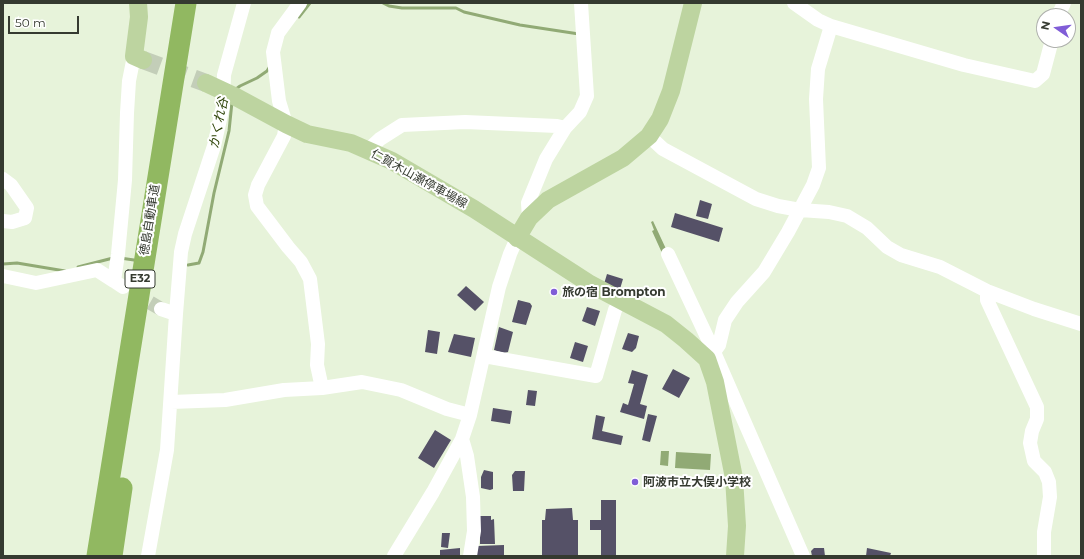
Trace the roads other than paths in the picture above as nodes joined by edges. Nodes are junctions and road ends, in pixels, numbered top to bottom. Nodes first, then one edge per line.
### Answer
1 (186, 3) edge
2 (192, 3) edge
3 (244, 3) edge
4 (300, 3) edge
5 (581, 3) edge
6 (693, 3) edge
7 (794, 3) edge
8 (140, 8) edge
9 (832, 26) junction
10 (1050, 48) edge
11 (139, 58) joint
12 (206, 84) tunnel mouth
13 (230, 94) junction
14 (286, 124) junction
15 (565, 128) junction
16 (649, 136) junction
17 (368, 150) junction
18 (3, 179) edge
19 (800, 210) junction
20 (529, 218) junction
21 (3, 221) edge
22 (517, 238) junction
23 (668, 254) dead end
24 (3, 276) edge
25 (987, 290) junction
26 (620, 300) junction
27 (161, 309) tunnel mouth
28 (176, 314) junction
29 (1081, 324) edge
30 (484, 356) junction
31 (711, 356) junction
32 (322, 388) junction
33 (171, 402) junction
34 (470, 415) junction
35 (462, 439) junction
36 (97, 556) edge
37 (112, 556) edge
38 (148, 556) edge
39 (394, 556) edge
40 (470, 556) edge
41 (735, 556) edge
42 (803, 556) edge
43 (1044, 556) edge

1 - 36 highway, 徳島自動車道 / E32
2 - 37 highway, 徳島自動車道 / E32
3 - 13 street
4 - 14 street
5 - 15 street
6 - 16 main road
7 - 9 street
8 - 11 main road
9 - 10 street
9 - 19 street
11 - 24 street
12 - 13 main road, 仁賀木山瀬停車場線
13 - 14 main road, 仁賀木山瀬停車場線
13 - 28 street
14 - 17 main road, 仁賀木山瀬停車場線
14 - 32 street
15 - 17 street
15 - 20 street
16 - 19 street
16 - 20 main road
17 - 22 main road, 仁賀木山瀬停車場線
18 - 21 street
19 - 25 street
19 - 31 street
20 - 22 main road
22 - 26 main road, 仁賀木山瀬停車場線
22 - 30 street
23 - 31 street
25 - 29 street
25 - 43 street
26 - 30 street
26 - 31 main road, 仁賀木山瀬停車場線
27 - 28 street
28 - 33 street
30 - 34 street
31 - 41 main road, 仁賀木山瀬停車場線
31 - 42 street
32 - 33 street
32 - 34 street
33 - 38 street
34 - 35 street
35 - 39 street
35 - 40 street

